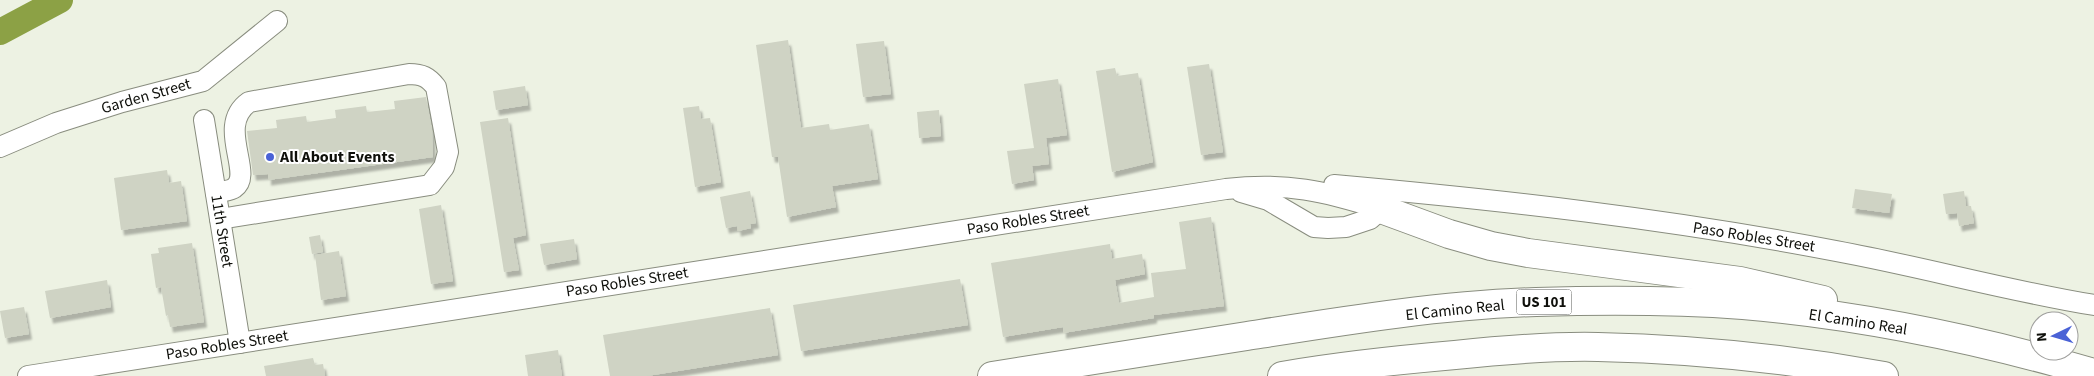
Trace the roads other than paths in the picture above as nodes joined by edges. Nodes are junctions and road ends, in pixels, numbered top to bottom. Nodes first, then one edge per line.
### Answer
1 (277, 21) dead end
2 (204, 120) dead end
3 (0, 147) edge
4 (1297, 187) junction
5 (1226, 189) junction
6 (1410, 192) junction
7 (216, 193) junction
8 (1381, 209) junction
9 (220, 219) junction
10 (2094, 305) edge
11 (1929, 333) junction
12 (240, 343) junction
13 (2094, 373) edge
14 (28, 376) edge
15 (992, 376) edge
16 (1282, 376) edge
17 (1884, 376) edge

1 - 3 street, Garden Street
2 - 7 street, 11th Street
4 - 5 street, Paso Robles Street
4 - 6 street, Paso Robles Street
4 - 8 street, Paso Robles Street
5 - 8 street, Paso Robles Street
5 - 12 street, Paso Robles Street
6 - 8 street, Paso Robles Street
6 - 10 street, Paso Robles Street
7 - 9 street, 11th Street
7 - 9 street
8 - 11 highway
9 - 12 street, 11th Street
11 - 13 highway, El Camino Real / US 101
11 - 15 highway, El Camino Real / US 101
12 - 14 street, Paso Robles Street
16 - 17 highway

